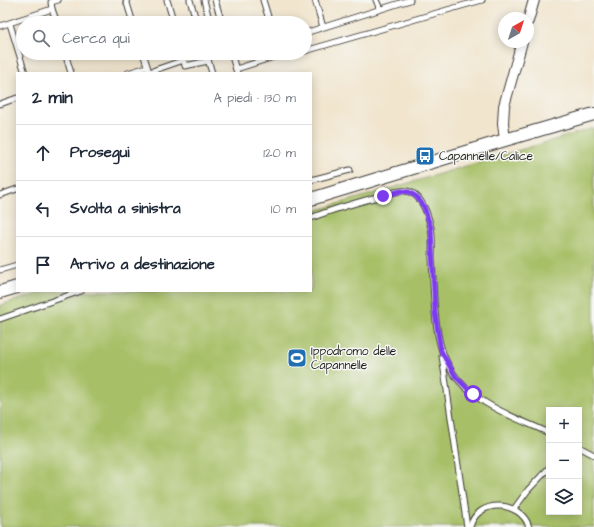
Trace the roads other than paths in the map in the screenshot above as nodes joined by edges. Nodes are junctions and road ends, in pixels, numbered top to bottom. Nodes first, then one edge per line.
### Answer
1 (58, 0) edge
2 (126, 0) edge
3 (167, 0) edge
4 (190, 0) edge
5 (204, 0) edge
6 (215, 0) edge
7 (263, 0) edge
8 (316, 0) edge
9 (376, 0) edge
10 (410, 0) edge
11 (482, 0) edge
12 (534, 0) edge
13 (52, 9) junction
14 (380, 9) junction
15 (530, 12) edge
16 (32, 16) edge
17 (54, 16) edge
18 (132, 16) edge
19 (172, 16) edge
20 (195, 16) edge
21 (208, 16) edge
22 (220, 16) edge
23 (268, 16) edge
24 (16, 22) edge
25 (10, 24) junction
26 (0, 26) edge
27 (323, 27) junction
28 (312, 31) edge
29 (16, 44) edge
30 (520, 48) edge
31 (312, 49) edge
32 (21, 60) edge
33 (67, 60) edge
34 (145, 60) edge
35 (184, 60) joint
36 (233, 60) edge
37 (264, 60) edge
38 (208, 61) joint
39 (147, 67) junction
40 (236, 71) edge
41 (25, 72) edge
42 (71, 72) edge
43 (131, 72) edge
44 (212, 72) edge
45 (16, 98) edge
46 (0, 104) edge
47 (594, 114) edge
48 (505, 140) junction
49 (350, 170) dead end
50 (312, 180) edge
51 (16, 189) edge
52 (0, 195) edge
53 (312, 199) edge
54 (312, 218) edge
55 (16, 265) edge
56 (0, 270) edge
57 (16, 287) edge
58 (0, 292) edge
59 (78, 292) edge
60 (0, 319) edge
61 (441, 351) junction
62 (546, 432) edge
63 (582, 450) edge
64 (594, 455) edge
65 (546, 471) edge
66 (514, 509) junction
67 (469, 527) edge
68 (529, 527) edge

1 - 13 lane
2 - 18 lane
3 - 19 lane
4 - 20 lane
5 - 21 lane
6 - 22 lane
7 - 23 lane
8 - 27 lane
9 - 14 lane
10 - 14 lane
11 - 31 lane
12 - 15 street
13 - 16 lane
13 - 17 lane
14 - 27 lane
24 - 25 lane
25 - 26 lane
25 - 29 lane
27 - 28 lane
30 - 48 street
32 - 41 lane
33 - 42 lane
34 - 39 lane
35 - 38 lane
35 - 39 lane
36 - 40 lane
37 - 40 lane
38 - 44 lane
39 - 43 lane
45 - 46 lane
47 - 48 street
48 - 53 street
49 - 50 lane
51 - 52 lane
54 - 61 lane
55 - 56 lane
57 - 58 street
59 - 60 lane
61 - 62 lane
61 - 67 lane
63 - 64 lane
65 - 66 lane
66 - 67 lane
66 - 68 lane

